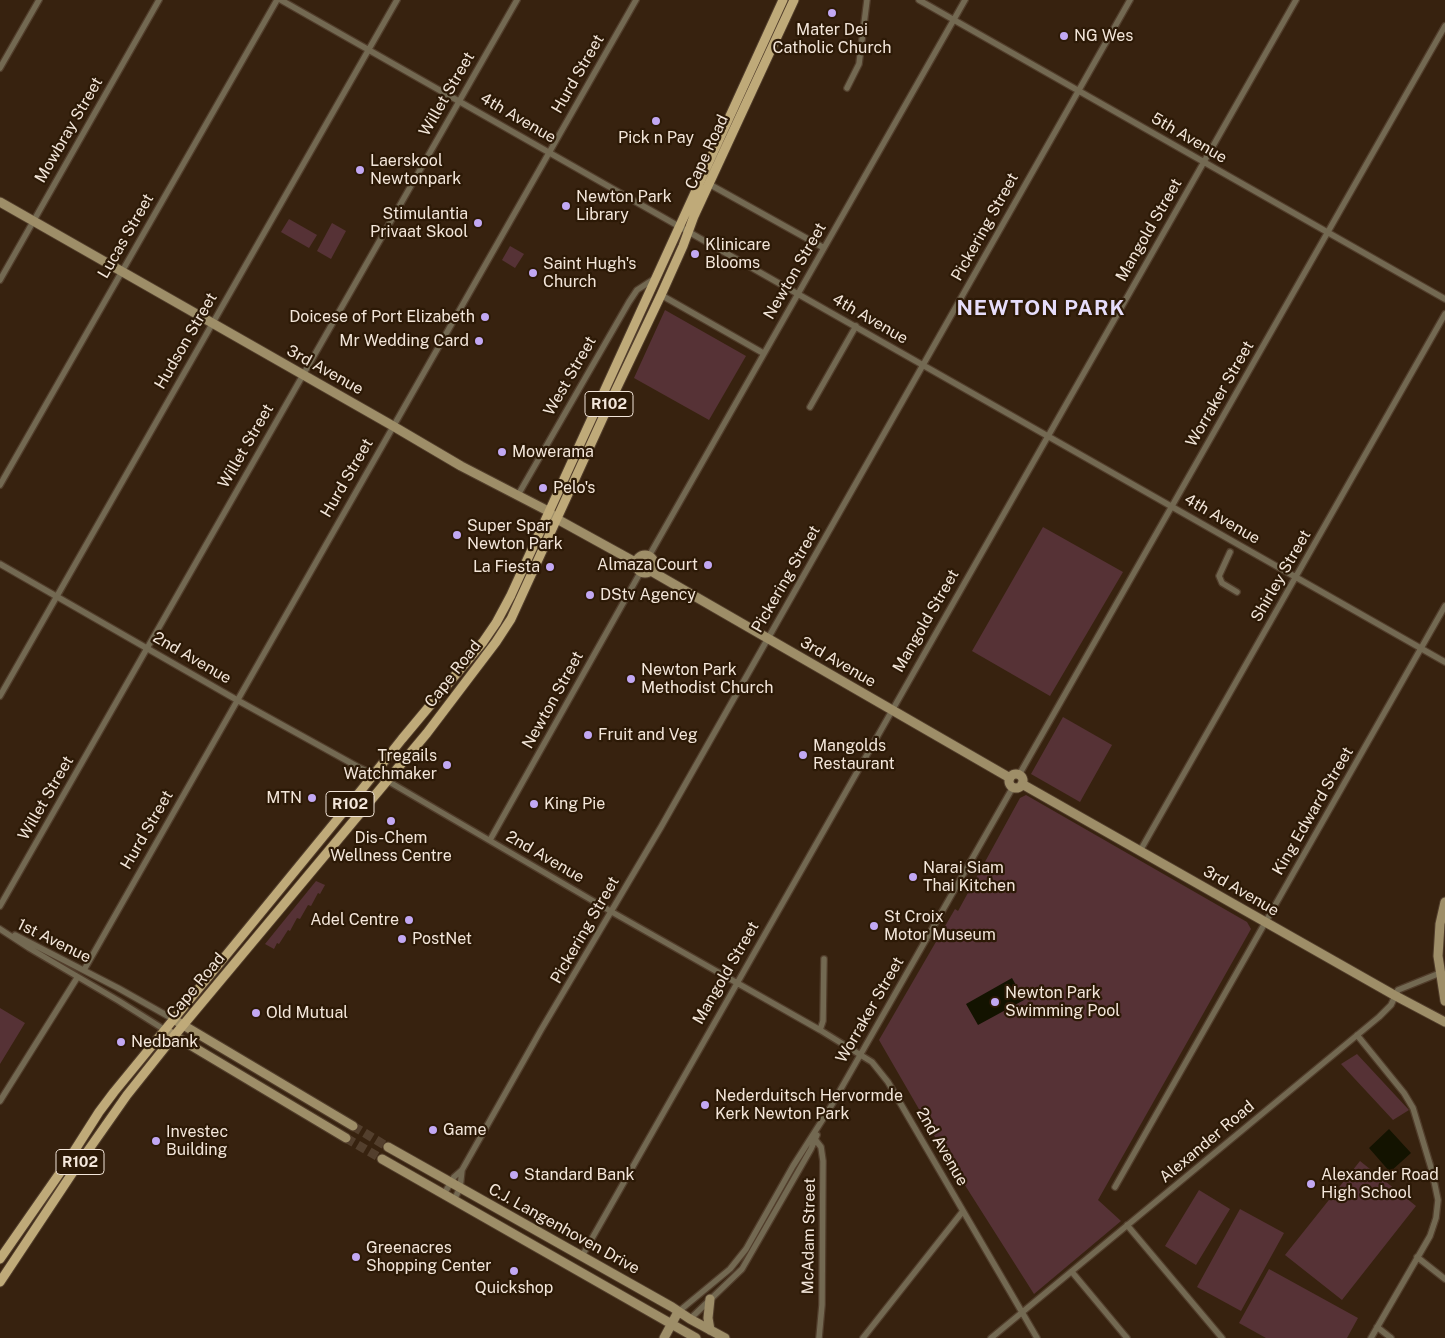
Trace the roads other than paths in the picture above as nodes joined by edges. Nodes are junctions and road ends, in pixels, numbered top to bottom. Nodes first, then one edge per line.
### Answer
1 (39, 0) edge
2 (159, 0) edge
3 (279, 0) edge
4 (396, 0) edge
5 (517, 0) edge
6 (636, 0) edge
7 (783, 0) edge
8 (794, 0) edge
9 (867, 0) edge
10 (919, 0) edge
11 (965, 0) edge
12 (1130, 0) edge
13 (1296, 0) edge
14 (954, 20) junction
15 (1445, 26) edge
16 (368, 49) junction
17 (0, 68) edge
18 (847, 88) dead end
19 (1078, 91) junction
20 (459, 100) junction
21 (549, 152) junction
22 (1203, 162) junction
23 (709, 184) junction
24 (0, 202) edge
25 (33, 221) junction
26 (679, 226) junction
27 (688, 232) junction
28 (1328, 232) junction
29 (824, 248) junction
30 (122, 271) junction
31 (2, 273) edge
32 (655, 279) junction
33 (0, 280) edge
34 (798, 294) junction
35 (661, 295) junction
36 (1445, 299) edge
37 (1445, 314) edge
38 (213, 323) junction
39 (856, 326) junction
40 (763, 353) junction
41 (923, 365) junction
42 (302, 375) junction
43 (810, 407) dead end
44 (393, 426) junction
45 (1047, 435) junction
46 (0, 485) edge
47 (518, 496) junction
48 (1172, 506) junction
49 (548, 512) junction
50 (557, 519) junction
51 (1230, 552) dead end
52 (649, 556) junction
53 (635, 562) junction
54 (0, 564) edge
55 (651, 572) junction
56 (640, 573) junction
57 (1296, 577) junction
58 (1238, 592) dead end
59 (56, 597) junction
60 (1445, 606) edge
61 (767, 639) junction
62 (147, 648) junction
63 (1421, 648) junction
64 (1445, 662) edge
65 (0, 696) edge
66 (237, 700) junction
67 (892, 710) junction
68 (373, 775) junction
69 (386, 780) junction
70 (1016, 781) junction
71 (490, 840) junction
72 (1140, 851) junction
73 (1445, 902) edge
74 (0, 906) edge
75 (612, 912) junction
76 (1266, 922) junction
77 (3, 930) edge
78 (824, 958) dead end
79 (84, 970) junction
80 (1440, 973) junction
81 (77, 978) junction
82 (736, 983) junction
83 (1394, 995) junction
84 (1445, 1001) edge
85 (173, 1019) junction
86 (1445, 1022) edge
87 (183, 1025) junction
88 (165, 1030) junction
89 (820, 1030) junction
90 (1357, 1035) junction
91 (174, 1036) junction
92 (860, 1054) junction
93 (0, 1101) edge
94 (353, 1126) tunnel mouth
95 (346, 1138) tunnel mouth
96 (814, 1138) junction
97 (388, 1146) tunnel mouth
98 (382, 1159) tunnel mouth
99 (462, 1170) junction
100 (450, 1182) junction
101 (1115, 1187) dead end
102 (460, 1188) junction
103 (444, 1194) junction
104 (454, 1200) junction
105 (963, 1211) junction
106 (1127, 1225) junction
107 (582, 1256) junction
108 (1418, 1257) junction
109 (0, 1259) edge
110 (1072, 1272) junction
111 (1445, 1279) edge
112 (0, 1282) edge
113 (710, 1299) junction
114 (678, 1312) junction
115 (1022, 1312) junction
116 (690, 1319) junction
117 (672, 1325) junction
118 (1378, 1327) junction
119 (710, 1330) junction
120 (681, 1334) edge
121 (664, 1338) edge
122 (696, 1338) edge
123 (725, 1338) edge
124 (819, 1338) edge
125 (863, 1338) edge
126 (991, 1338) edge
127 (1037, 1338) edge
128 (1127, 1338) edge
129 (1222, 1338) edge
130 (1371, 1338) edge
131 (1391, 1338) edge

1 - 17 street
2 - 25 street, Mowbray Street
3 - 16 street, 4th Avenue
3 - 30 street, Lucas Street
4 - 16 street, Hudson Street
5 - 20 street, Willet Street
6 - 21 street, Hurd Street
7 - 26 main road, Cape Road / R102
8 - 23 main road, Cape Road / R102
9 - 18 street
10 - 14 street, 5th Avenue
11 - 14 street, Newton Street
12 - 19 street, Pickering Street
13 - 22 street, Mangold Street
14 - 19 street, 5th Avenue
14 - 29 street, Newton Street
15 - 28 street, Worraker Street
16 - 20 street, 4th Avenue
16 - 38 street, Hudson Street
19 - 22 street, 5th Avenue
19 - 41 street, Pickering Street
20 - 21 street, 4th Avenue
20 - 42 street, Willet Street
21 - 26 street, 4th Avenue
21 - 44 street, Hurd Street
22 - 28 street, 5th Avenue
22 - 45 street, Mangold Street
23 - 27 main road, Cape Road / R102
23 - 29 street
24 - 25 street, 3rd Avenue
25 - 30 street, 3rd Avenue
25 - 31 street, Mowbray Street
26 - 27 street, 4th Avenue
26 - 32 main road, Cape Road / R102
27 - 34 street, 4th Avenue
27 - 35 main road, Cape Road / R102
28 - 36 street, 5th Avenue
28 - 48 street, Worraker Street
29 - 34 street, Newton Street
30 - 38 street, 3rd Avenue
30 - 46 street, Lucas Street
31 - 33 street, Mowbray Street
32 - 47 street, West Street
32 - 49 main road, Cape Road / R102
34 - 39 street, 4th Avenue
34 - 40 street, Newton Street
35 - 40 street
35 - 50 main road, Cape Road / R102
37 - 57 street, Shirley Street
38 - 42 street, 3rd Avenue
38 - 59 street, Hudson Street
39 - 41 street, 4th Avenue
39 - 43 street
40 - 52 street, Newton Street
41 - 45 street, 4th Avenue
41 - 61 street, Pickering Street
42 - 44 street, 3rd Avenue
42 - 62 street, Willet Street
44 - 47 street, 3rd Avenue
44 - 66 street, Hurd Street
45 - 48 street, 4th Avenue
45 - 67 street, Mangold Street
47 - 49 street, 3rd Avenue
48 - 57 street, 4th Avenue
48 - 70 street, Worraker Street
49 - 50 street, 3rd Avenue
49 - 68 main road, Cape Road / R102
50 - 53 street, 3rd Avenue
50 - 69 main road, Cape Road / R102
51 - 58 street
52 - 53 street
52 - 55 street
53 - 56 street
54 - 59 street, 2nd Avenue
55 - 56 street
55 - 61 street, 3rd Avenue
56 - 71 street, Newton Street
57 - 63 street, 4th Avenue
57 - 72 street, Shirley Street
59 - 62 street, 2nd Avenue
59 - 65 street, Hudson Street
60 - 63 street, King Edward Street
61 - 67 street, 3rd Avenue
61 - 75 street, Pickering Street
62 - 66 street, 2nd Avenue
62 - 74 street, Willet Street
63 - 64 street, 4th Avenue
63 - 76 street, King Edward Street
66 - 68 street, 2nd Avenue
66 - 79 street, Hurd Street
67 - 70 street, 3rd Avenue
67 - 82 street, Mangold Street
68 - 69 street, 2nd Avenue
68 - 85 main road, Cape Road / R102
69 - 71 street, 2nd Avenue
69 - 87 main road, Cape Road / R102
70 - 72 street, 3rd Avenue
70 - 92 street, Worraker Street
71 - 75 street, 2nd Avenue
72 - 76 street, 3rd Avenue
73 - 80 street
75 - 82 street, 2nd Avenue
75 - 99 street, Pickering Street
76 - 83 street, 3rd Avenue
76 - 101 street, King Edward Street
77 - 79 street, 1st Avenue
77 - 81 street, 1st Avenue
78 - 89 street
79 - 85 street, 1st Avenue
80 - 83 street, Alexander Road
80 - 84 street
81 - 88 street, 1st Avenue
81 - 93 street
82 - 89 street, 2nd Avenue
82 - 107 street, Mangold Street
83 - 86 street, 3rd Avenue
83 - 90 street, Alexander Road
85 - 87 street
85 - 88 main road, Cape Road / R102
87 - 91 main road, Cape Road / R102
87 - 94 street
88 - 91 street
88 - 109 main road, Cape Road / R102
89 - 92 street, 2nd Avenue
90 - 106 street, Alexander Road
90 - 108 street
91 - 95 street
91 - 112 main road, Cape Road / R102
92 - 96 street, Worraker Street
92 - 105 street, 2nd Avenue
96 - 113 street, Worraker Street
96 - 114 street, Worraker Street
96 - 124 street, McAdam Street
97 - 100 street, C.J. Langenhoven Drive
98 - 103 street, C.J. Langenhoven Drive
99 - 100 street, Pickering Street
99 - 102 street, Pickering Street
100 - 102 street, C.J. Langenhoven Drive
100 - 103 street, Pickering Street
102 - 104 street, Pickering Street
102 - 107 street, C.J. Langenhoven Drive
103 - 104 street, C.J. Langenhoven Drive
104 - 117 street, C.J. Langenhoven Drive
105 - 115 street, 2nd Avenue
105 - 125 street
106 - 110 street, Alexander Road
106 - 129 street
107 - 114 street, C.J. Langenhoven Drive
108 - 111 street
108 - 118 street
110 - 115 street, Alexander Road
110 - 128 street
113 - 116 street, Worraker Street
113 - 119 street
114 - 116 street, C.J. Langenhoven Drive
114 - 117 street
115 - 126 street, Alexander Road
115 - 127 street, 2nd Avenue
116 - 119 street, C.J. Langenhoven Drive
116 - 120 street
117 - 120 street, C.J. Langenhoven Drive
117 - 121 street
118 - 130 street
118 - 131 street
119 - 123 street, C.J. Langenhoven Drive
120 - 122 street, C.J. Langenhoven Drive

